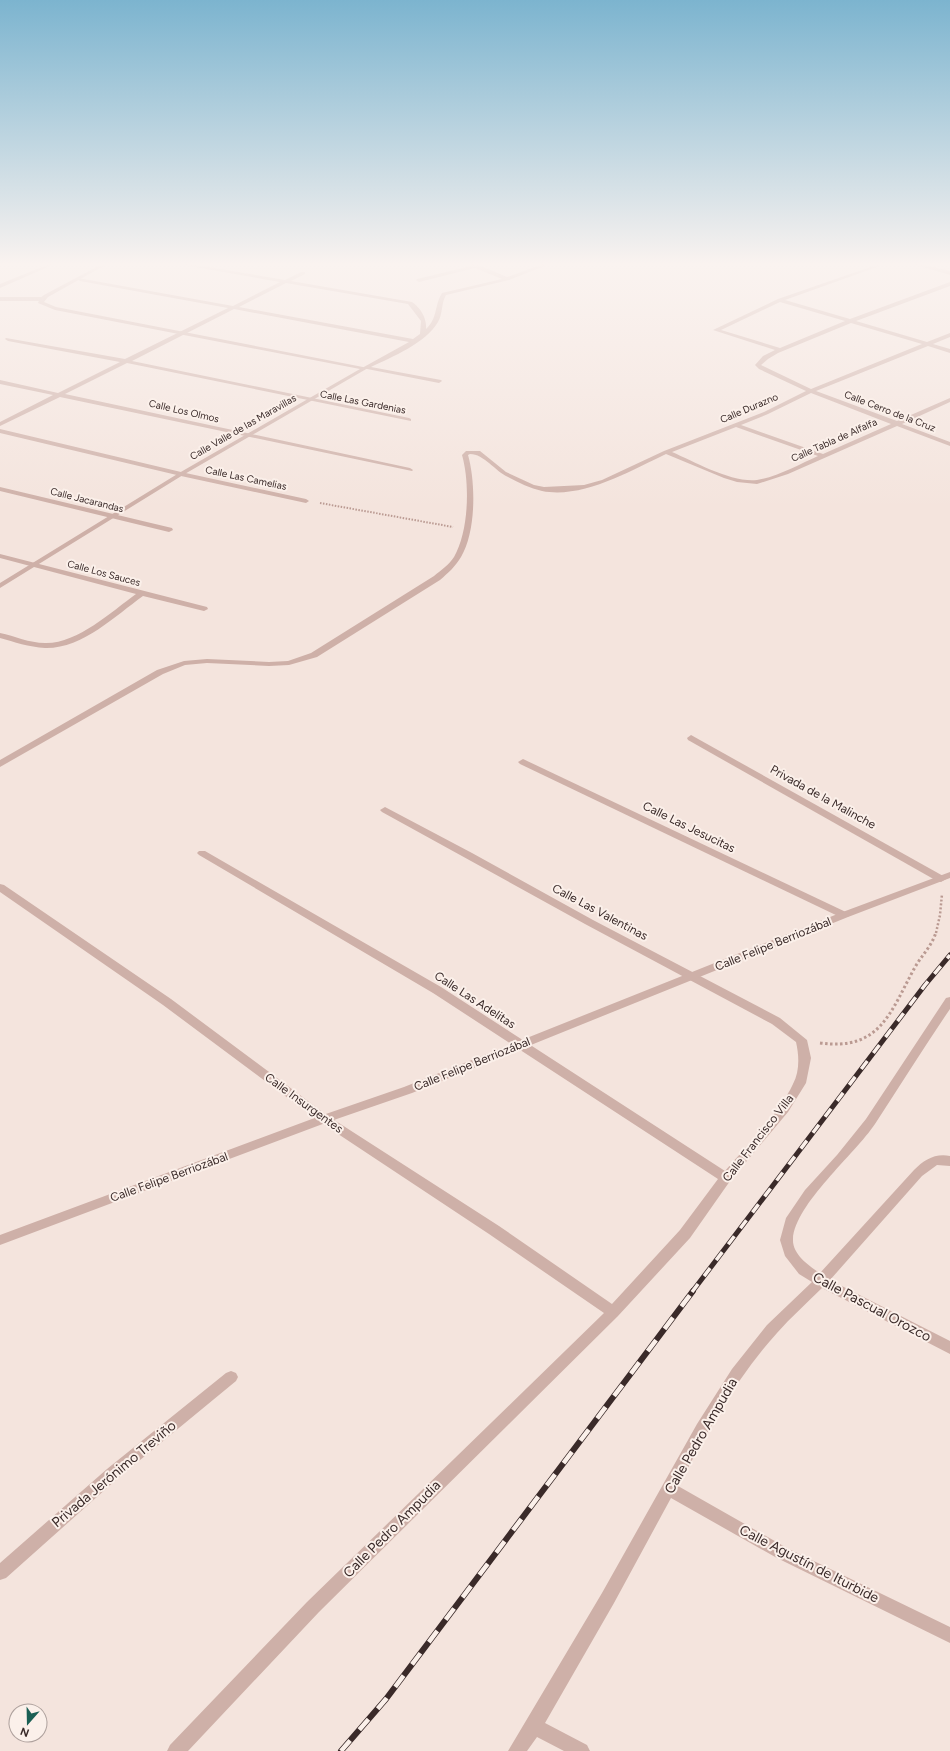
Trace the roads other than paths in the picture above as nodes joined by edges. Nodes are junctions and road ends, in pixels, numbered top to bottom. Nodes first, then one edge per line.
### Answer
1 (38, 345) edge
2 (158, 345) edge
3 (248, 345) edge
4 (407, 345) edge
5 (763, 345) edge
6 (793, 345) edge
7 (926, 345) edge
8 (930, 345) edge
9 (781, 350) junction
10 (950, 351) edge
11 (125, 361) junction
12 (365, 368) junction
13 (440, 381) dead end
14 (0, 382) edge
15 (811, 392) junction
16 (61, 394) junction
17 (308, 400) junction
18 (950, 400) edge
19 (409, 420) dead end
20 (0, 424) edge
21 (896, 424) junction
22 (736, 425) junction
23 (0, 431) edge
24 (248, 436) junction
25 (950, 444) edge
26 (666, 452) junction
27 (823, 456) junction
28 (410, 470) dead end
29 (181, 474) junction
30 (0, 489) edge
31 (306, 501) road end
32 (113, 517) junction
33 (169, 530) dead end
34 (0, 556) edge
35 (35, 565) junction
36 (0, 586) edge
37 (142, 593) junction
38 (204, 609) dead end
39 (0, 635) edge
40 (691, 738) dead end
41 (523, 762) dead end
42 (0, 764) edge
43 (385, 810) dead end
44 (202, 853) dead end
45 (946, 877) edge
46 (0, 887) edge
47 (844, 915) junction
48 (693, 976) junction
49 (950, 1001) edge
50 (801, 1040) joint
51 (521, 1045) junction
52 (324, 1119) junction
53 (950, 1161) edge
54 (726, 1178) junction
55 (0, 1240) edge
56 (821, 1281) junction
57 (613, 1312) junction
58 (950, 1348) edge
59 (230, 1377) dead end
60 (669, 1490) junction
61 (0, 1573) edge
62 (950, 1635) edge
63 (534, 1726) junction
64 (176, 1751) edge
65 (517, 1751) edge
66 (580, 1751) edge

1 - 11 street, Calle Las Gardenias
2 - 11 street
3 - 12 street
4 - 12 street, Calle Valle de las Maravillas
5 - 9 street
6 - 9 street
7 - 15 street, Calle Durazno
8 - 10 street
9 - 15 street, Calle Cerro de la Cruz
11 - 16 street
11 - 17 street, Calle Las Gardenias
12 - 13 street
12 - 17 street, Calle Valle de las Maravillas
14 - 16 street, Calle Los Olmos
15 - 21 street, Calle Cerro de la Cruz
15 - 22 street, Calle Durazno
16 - 20 street
16 - 24 street, Calle Los Olmos
17 - 19 street, Calle Las Gardenias
17 - 24 street, Calle Valle de las Maravillas
18 - 21 street, Calle Tabla de Alfalfa
21 - 25 street, Calle Cerro de la Cruz
21 - 27 street, Calle Tabla de Alfalfa
22 - 26 street, Calle Durazno
22 - 27 street
23 - 29 street, Calle Las Camelias
24 - 28 street, Calle Los Olmos
24 - 29 street, Calle Valle de las Maravillas
26 - 27 street, Calle Tabla de Alfalfa
26 - 42 street, Calle Durazno
29 - 31 street, Calle Las Camelias
29 - 32 street, Calle Valle de las Maravillas
30 - 32 street, Calle Jacarandas
32 - 33 street, Calle Jacarandas
32 - 35 street, Calle Valle de las Maravillas
34 - 35 street, Calle Los Sauces
35 - 36 street, Calle Valle de las Maravillas
35 - 37 street, Calle Los Sauces
37 - 38 street, Calle Los Sauces
37 - 39 street
40 - 45 street, Privada de la Malinche
41 - 47 street, Calle Las Jesucitas
43 - 48 street, Calle Las Valentinas
44 - 51 street, Calle Las Adelitas
45 - 47 street, Calle Felipe Berriozábal
46 - 52 street, Calle Insurgentes
47 - 48 street, Calle Felipe Berriozábal
48 - 50 street, Calle Las Valentinas
48 - 51 street, Calle Felipe Berriozábal
49 - 56 street, Calle Pascual Orozco
50 - 54 street, Calle Francisco Villa
51 - 52 street, Calle Felipe Berriozábal
51 - 54 street, Calle Las Adelitas
52 - 55 street, Calle Felipe Berriozábal
52 - 57 street, Calle Insurgentes
53 - 56 street, Calle Pedro Ampudia
54 - 57 street, Calle Francisco Villa
56 - 58 street, Calle Pascual Orozco
56 - 60 street, Calle Pedro Ampudia
57 - 64 street, Calle Pedro Ampudia
59 - 61 street, Privada Jerónimo Treviño
60 - 62 street, Calle Agustín de Iturbide
60 - 63 street, Calle Pedro Ampudia
63 - 65 street, Calle Pedro Ampudia
63 - 66 street

